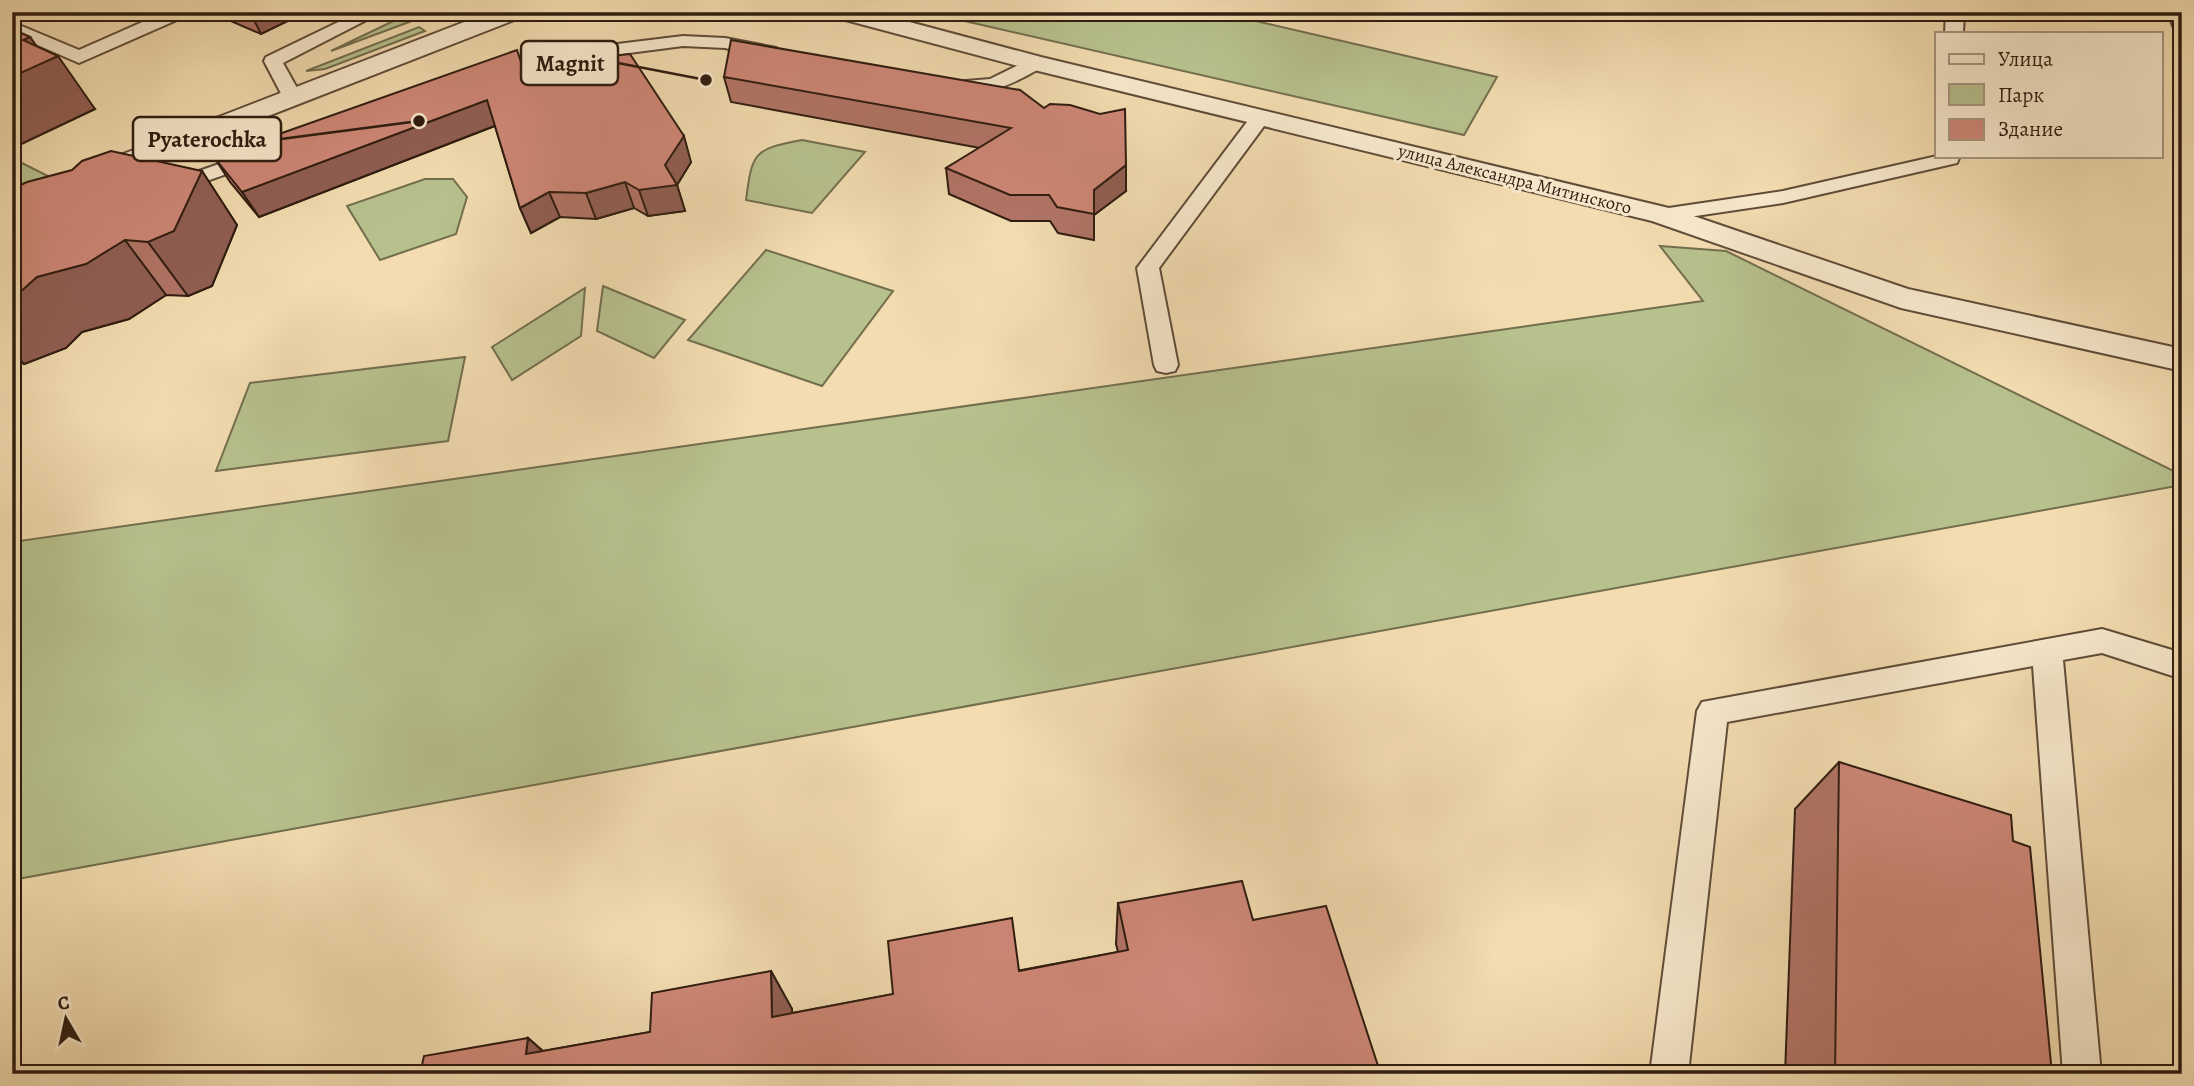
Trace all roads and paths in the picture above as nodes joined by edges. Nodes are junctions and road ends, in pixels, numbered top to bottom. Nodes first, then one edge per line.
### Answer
1 (180, 12) edge
2 (373, 12) edge
3 (513, 12) edge
4 (843, 12) edge
5 (1955, 12) edge
6 (2179, 12) edge
7 (2182, 21) edge
8 (12, 27) edge
9 (1954, 32) edge
10 (792, 56) edge
11 (1035, 63) junction
12 (466, 80) edge
13 (928, 84) edge
14 (292, 97) junction
15 (1260, 118) junction
16 (270, 152) edge
17 (1950, 158) edge
18 (154, 194) edge
19 (12, 207) edge
20 (1662, 215) junction
21 (2182, 360) edge
22 (1166, 365) dead end
23 (2047, 651) junction
24 (2182, 666) edge
25 (1669, 1074) edge
26 (2082, 1074) edge

1 - 8 lane
2 - 14 lane
3 - 14 street
4 - 11 street, улица Александра Митинского
5 - 9 lane
6 - 7 street
10 - 12 lane
11 - 13 lane
11 - 15 street, улица Александра Митинского
14 - 19 street
15 - 20 street, улица Александра Митинского
15 - 22 lane
16 - 18 lane
17 - 20 lane
20 - 21 street, улица Александра Митинского
23 - 24 lane
23 - 25 lane
23 - 26 lane

